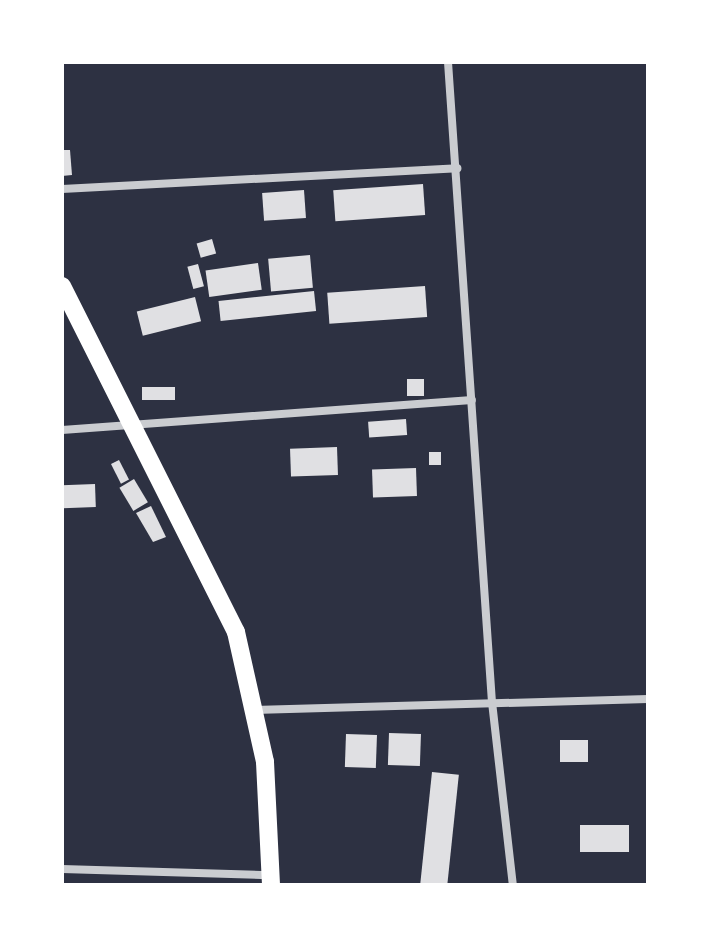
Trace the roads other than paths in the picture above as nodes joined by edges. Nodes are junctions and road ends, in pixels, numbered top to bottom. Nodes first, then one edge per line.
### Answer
1 (448, 62) edge
2 (457, 168) junction
3 (62, 189) edge
4 (62, 286) edge
5 (472, 400) junction
6 (133, 425) junction
7 (62, 430) edge
8 (648, 699) edge
9 (492, 702) junction
10 (253, 710) junction
11 (62, 869) edge
12 (271, 880) edge
13 (513, 885) edge

1 - 2 street
2 - 3 street
2 - 5 street
4 - 6 highway
5 - 6 street
5 - 9 street
6 - 7 street
6 - 10 highway
8 - 9 street
9 - 10 street
9 - 13 street
10 - 12 highway
11 - 12 street

